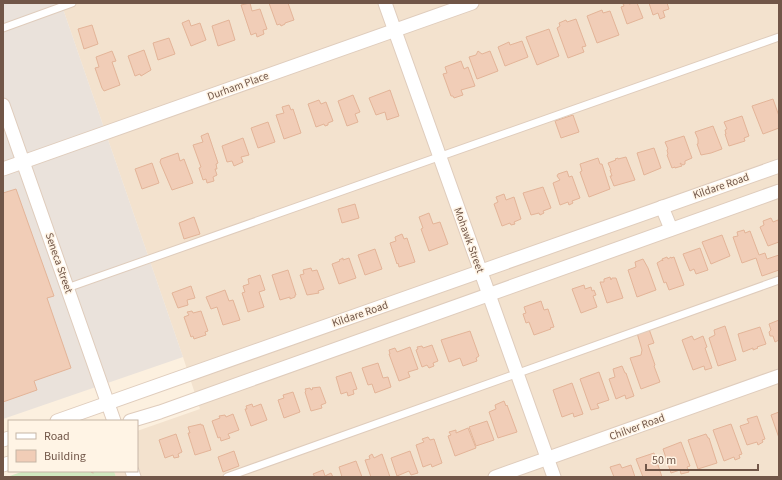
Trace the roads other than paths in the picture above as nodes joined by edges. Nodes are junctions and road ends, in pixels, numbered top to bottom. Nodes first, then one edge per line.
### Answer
1 (72, 3) edge
2 (385, 3) edge
3 (472, 3) edge
4 (3, 28) edge
5 (395, 30) junction
6 (779, 37) edge
7 (3, 105) edge
8 (440, 156) junction
9 (23, 162) junction
10 (779, 166) edge
11 (3, 169) edge
12 (779, 191) edge
13 (662, 207) junction
14 (671, 229) junction
15 (480, 271) junction
16 (779, 280) edge
17 (67, 288) junction
18 (489, 295) junction
19 (517, 374) junction
20 (779, 376) edge
21 (108, 403) junction
22 (60, 420) edge
23 (114, 420) edge
24 (133, 420) edge
25 (547, 458) junction
26 (227, 477) edge
27 (495, 477) edge
28 (554, 477) edge

1 - 4 lane
2 - 5 street, Mohawk Street
3 - 5 street, Durham Place
5 - 8 street, Mohawk Street
5 - 9 street, Durham Place
6 - 8 lane
7 - 9 street, Seneca Street
8 - 15 street, Mohawk Street
8 - 17 lane
9 - 11 street, Durham Place
9 - 17 street, Seneca Street
10 - 13 street, Kildare Road
12 - 14 street
13 - 14 street
13 - 15 street, Kildare Road
14 - 18 street
15 - 18 street, Mohawk Street
15 - 21 street, Kildare Road
16 - 19 lane
17 - 21 street, Seneca Street
18 - 19 street, Mohawk Street
18 - 24 street
19 - 25 street, Mohawk Street
19 - 26 lane
20 - 25 street, Chilver Road
21 - 22 street, Kildare Road
21 - 23 street, Seneca Street
25 - 27 street, Chilver Road
25 - 28 street, Mohawk Street

